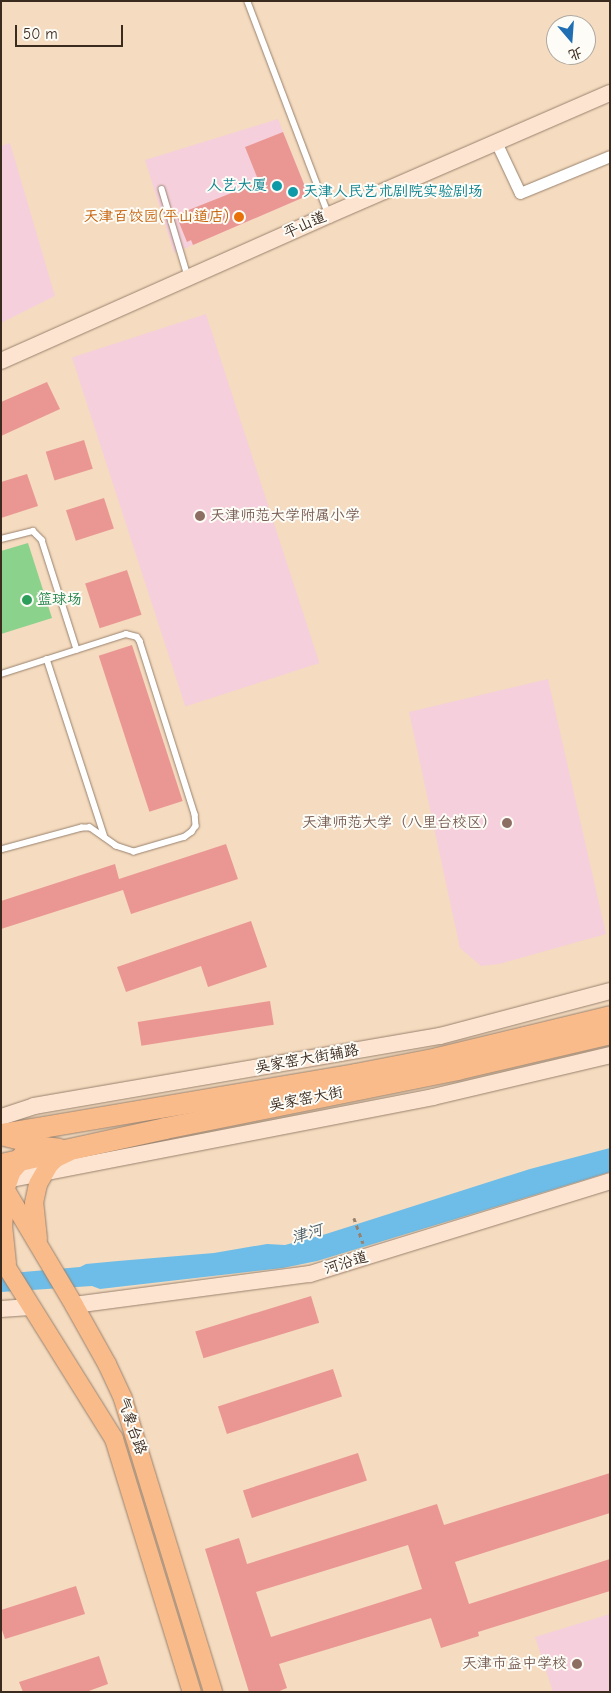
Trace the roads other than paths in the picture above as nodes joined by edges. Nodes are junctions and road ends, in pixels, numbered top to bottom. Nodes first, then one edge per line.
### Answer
1 (248, 2) edge
2 (610, 93) edge
3 (496, 142) junction
4 (610, 156) edge
5 (162, 189) dead end
6 (329, 215) junction
7 (188, 278) junction
8 (1, 362) edge
9 (1, 540) edge
10 (77, 650) junction
11 (47, 659) junction
12 (1, 674) edge
13 (105, 837) junction
14 (1, 850) edge
15 (610, 991) edge
16 (610, 1016) edge
17 (610, 1033) edge
18 (610, 1054) edge
19 (282, 1096) junction
20 (171, 1106) junction
21 (1, 1116) edge
22 (1, 1135) edge
23 (36, 1145) junction
24 (92, 1145) junction
25 (43, 1173) junction
26 (5, 1176) edge
27 (610, 1181) edge
28 (40, 1249) junction
29 (3, 1260) edge
30 (71, 1300) junction
31 (28, 1304) junction
32 (1, 1309) edge
33 (192, 1692) edge
34 (213, 1692) edge

1 - 6 lane
2 - 3 street, 平山道
3 - 4 street
3 - 6 street, 平山道
5 - 7 lane
6 - 7 street, 平山道
7 - 8 street, 平山道
9 - 10 lane
10 - 11 lane
10 - 13 lane
11 - 12 lane
11 - 13 lane
13 - 14 lane
15 - 21 street, 吴家窑大街辅路
16 - 19 highway, 吴家窑大街
17 - 19 highway, 吴家窑大街
18 - 25 street
19 - 20 highway, 吴家窑大街
19 - 24 highway, 吴家窑大街
20 - 22 highway, 吴家窑大街
20 - 23 highway
22 - 23 main road
23 - 24 main road
23 - 26 highway
24 - 25 main road
24 - 26 highway, 吴家窑大街
25 - 26 street
25 - 28 main road
26 - 28 main road, 气象台路
26 - 29 highway
27 - 30 street, 河沿道
28 - 30 main road, 气象台路
29 - 31 main road, 气象台路
30 - 34 main road, 气象台路
31 - 32 street
31 - 33 main road, 气象台路

